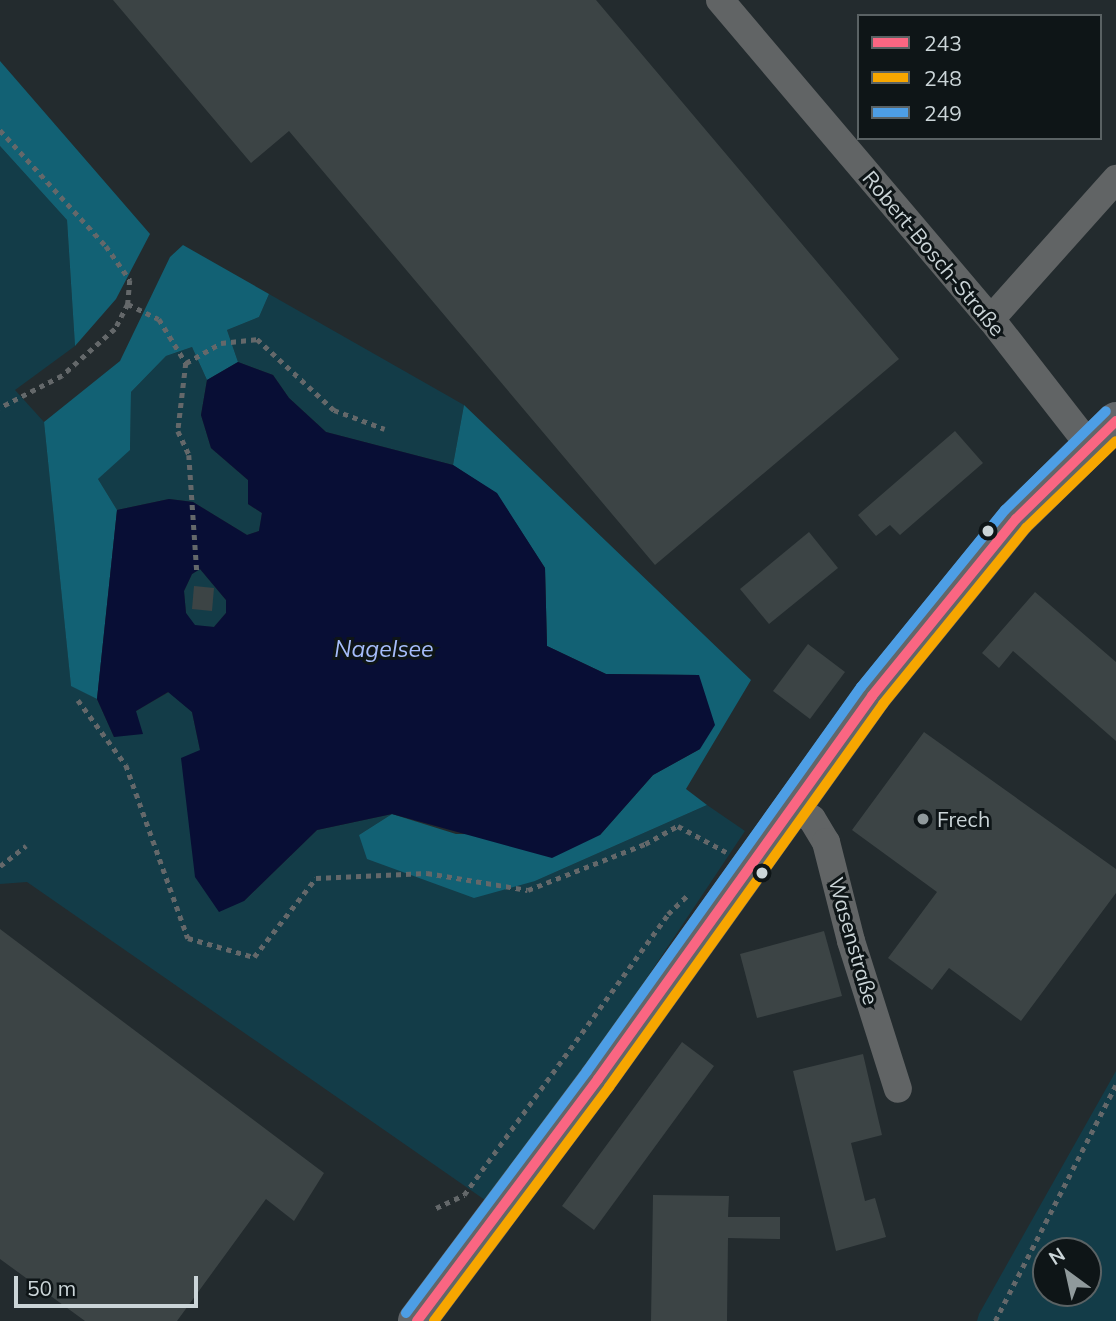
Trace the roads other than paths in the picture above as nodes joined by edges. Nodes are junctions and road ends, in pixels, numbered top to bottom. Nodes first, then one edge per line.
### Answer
1 (720, 0) edge
2 (1116, 179) edge
3 (991, 319) junction
4 (1102, 433) edge
5 (791, 805) junction
6 (898, 1089) dead end
7 (417, 1321) edge

1 - 3 street, Robert-Bosch-Straße
2 - 3 street
3 - 4 street, Robert-Bosch-Straße
4 - 5 street
5 - 6 street, Wasenstraße
5 - 7 street

